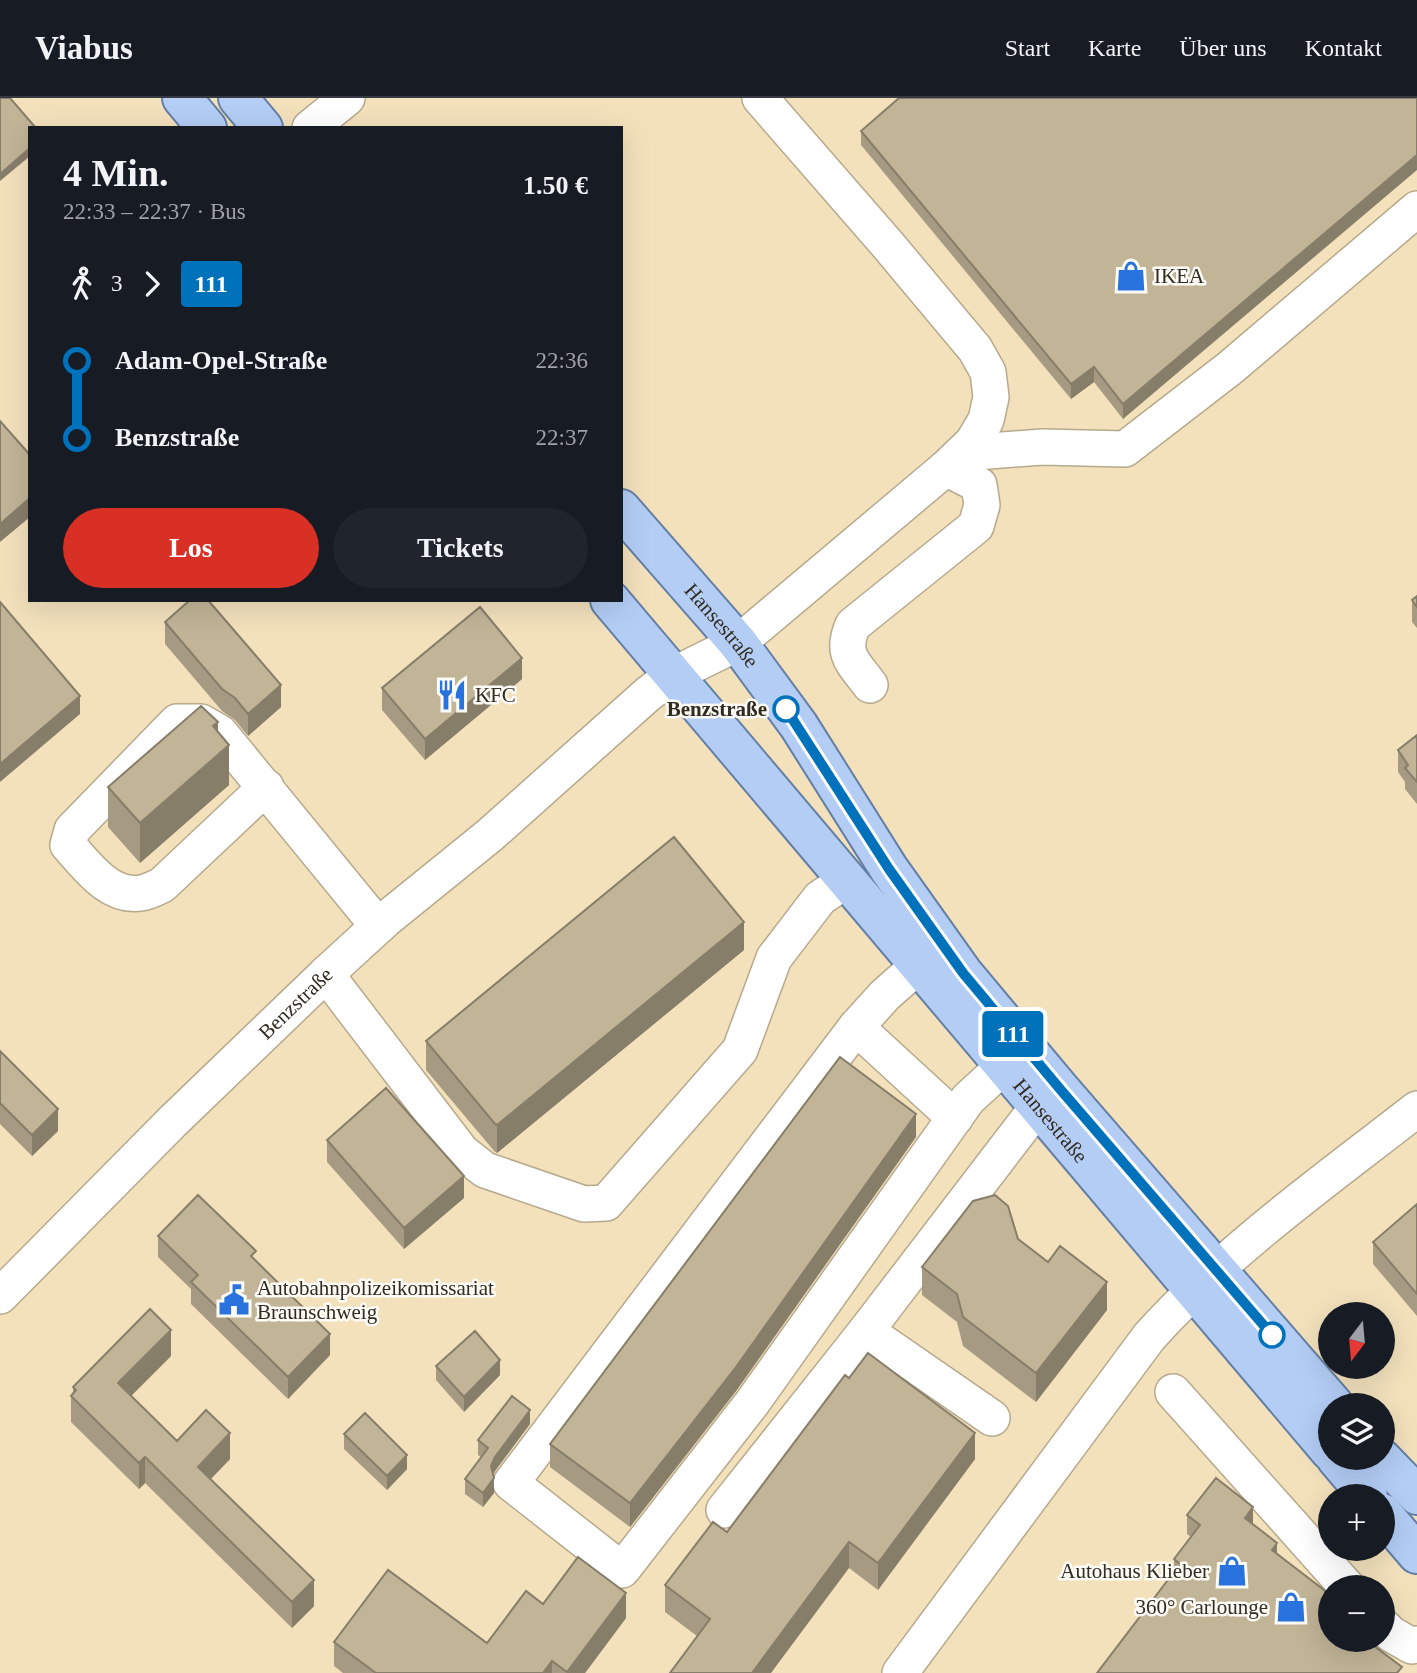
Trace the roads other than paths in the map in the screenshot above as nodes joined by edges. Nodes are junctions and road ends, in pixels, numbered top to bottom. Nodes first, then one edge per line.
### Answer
1 (182, 98) edge
2 (238, 98) edge
3 (346, 98) edge
4 (760, 98) edge
5 (205, 126) edge
6 (261, 126) edge
7 (312, 126) edge
8 (1417, 209) edge
9 (946, 468) junction
10 (623, 511) edge
11 (612, 602) edge
12 (738, 643) junction
13 (673, 675) junction
14 (870, 685) dead end
15 (267, 787) junction
16 (847, 880) junction
17 (378, 926) junction
18 (919, 965) junction
19 (326, 974) junction
20 (856, 1027) junction
21 (1004, 1066) junction
22 (1039, 1105) junction
23 (1417, 1109) edge
24 (955, 1118) junction
25 (1204, 1279) junction
26 (0, 1296) edge
27 (866, 1331) junction
28 (1173, 1392) dead end
29 (1322, 1393) edge
30 (992, 1418) dead end
31 (1318, 1435) edge
32 (1346, 1470) edge
33 (1393, 1470) edge
34 (1358, 1484) edge
35 (1417, 1494) edge
36 (724, 1510) dead end
37 (1395, 1528) edge
38 (1417, 1554) edge
39 (1336, 1575) edge
40 (1395, 1636) edge
41 (1417, 1644) edge
42 (900, 1673) edge

1 - 5 main road
2 - 6 main road
3 - 7 street
4 - 9 street
8 - 9 street
9 - 12 street, Benzstraße
9 - 14 street
10 - 12 main road, Hansestraße
11 - 13 main road, Hansestraße
12 - 13 street, Benzstraße
12 - 25 main road, Hansestraße
13 - 16 main road, Hansestraße
13 - 17 street, Benzstraße
15 - 15 street
15 - 17 street
16 - 18 main road, Hansestraße
16 - 19 street
17 - 19 street, Benzstraße
18 - 20 street
18 - 21 main road, Hansestraße
19 - 26 street, Benzstraße
20 - 24 street
20 - 24 street
21 - 22 main road, Hansestraße
21 - 24 street
22 - 25 main road, Hansestraße
22 - 27 street
23 - 25 street
25 - 29 main road, Hansestraße
25 - 31 main road, Hansestraße
25 - 42 street
27 - 30 street
27 - 36 street
28 - 39 street
32 - 34 main road
33 - 35 main road
37 - 38 main road
40 - 41 street

